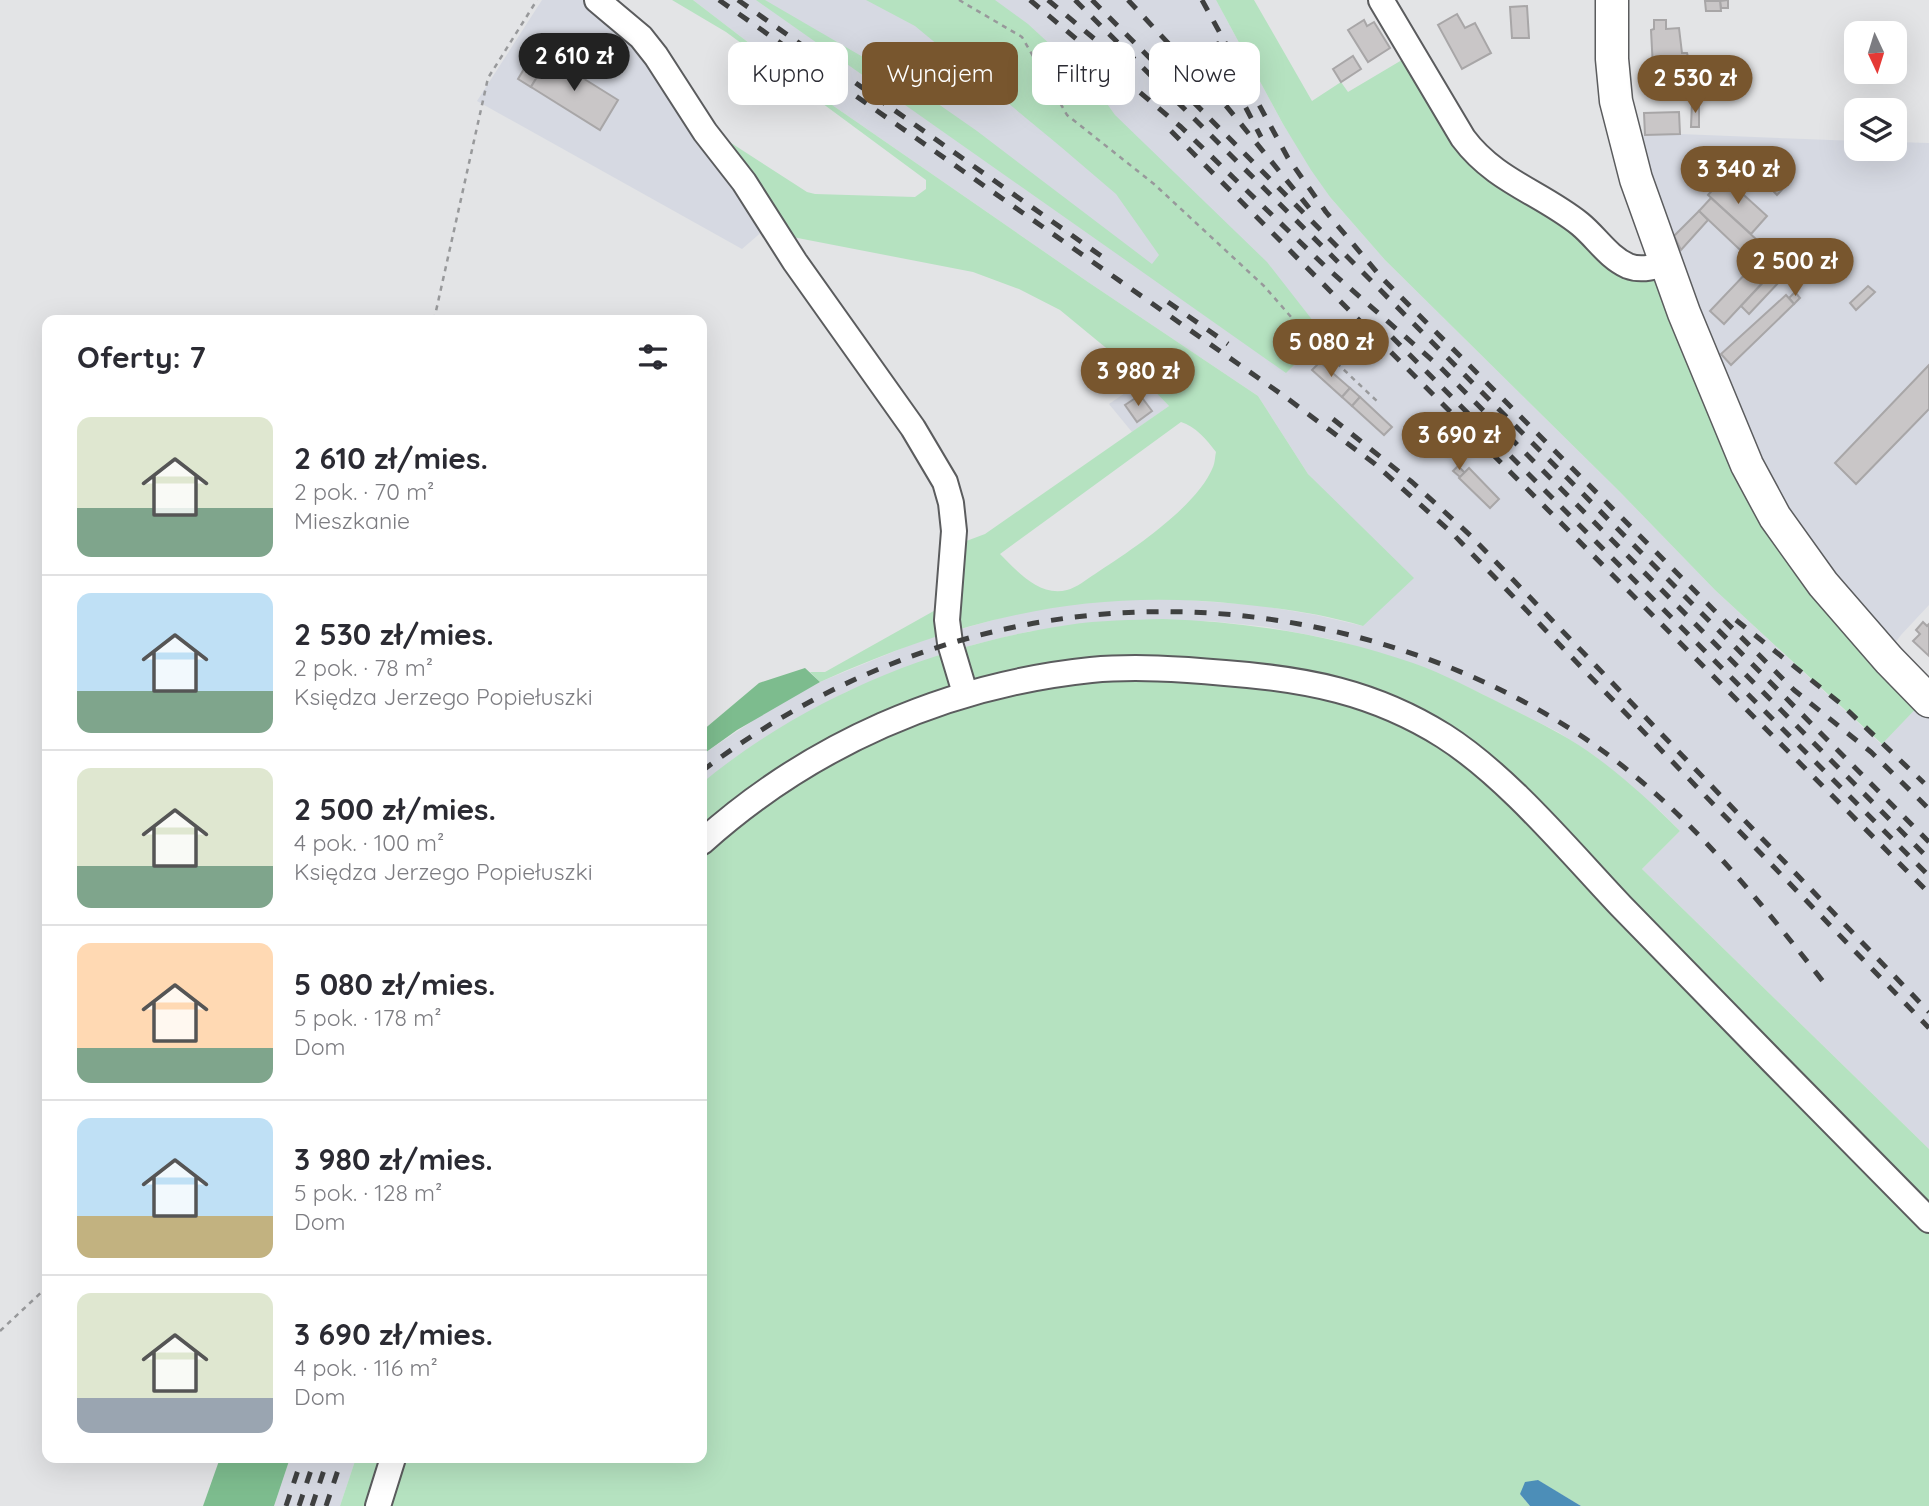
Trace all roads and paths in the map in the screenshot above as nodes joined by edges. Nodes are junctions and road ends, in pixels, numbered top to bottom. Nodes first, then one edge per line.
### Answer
1 (537, 0) edge
2 (597, 0) edge
3 (959, 0) edge
4 (1381, 0) edge
5 (1612, 0) edge
6 (1665, 264) junction
7 (435, 315) edge
8 (1380, 404) dead end
9 (965, 693) junction
10 (1929, 701) edge
11 (707, 838) edge
12 (1929, 1220) edge
13 (42, 1292) edge
14 (0, 1331) edge
15 (391, 1463) edge
16 (378, 1506) edge

1 - 7 path
2 - 9 street
3 - 8 path
4 - 6 street
5 - 6 main road
6 - 10 main road
9 - 11 street
9 - 12 street
13 - 14 path
15 - 16 street

